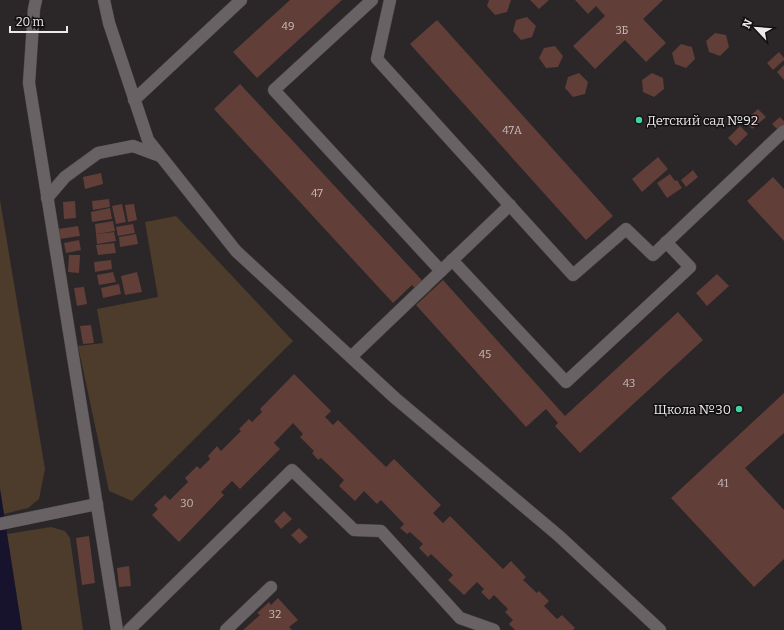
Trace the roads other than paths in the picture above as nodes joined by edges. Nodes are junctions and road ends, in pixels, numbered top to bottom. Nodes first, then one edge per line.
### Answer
1 (36, 0) edge
2 (104, 0) edge
3 (241, 0) edge
4 (372, 0) edge
5 (390, 0) edge
6 (134, 100) junction
7 (784, 131) edge
8 (161, 157) junction
9 (47, 198) junction
10 (510, 205) junction
11 (666, 242) junction
12 (452, 260) junction
13 (441, 271) junction
14 (351, 357) junction
15 (97, 504) junction
16 (0, 524) edge
17 (271, 587) dead end
18 (117, 630) edge
19 (129, 630) edge
20 (226, 630) edge
21 (494, 630) edge
22 (660, 630) edge

1 - 9 street
2 - 6 street
3 - 6 street
4 - 13 street
5 - 10 street
6 - 8 street
7 - 11 street
8 - 9 street
8 - 14 street
9 - 15 street
10 - 11 street
10 - 12 street
11 - 12 street
12 - 13 street
13 - 14 street
14 - 22 street
15 - 16 street
15 - 18 street
17 - 20 street
19 - 21 street

